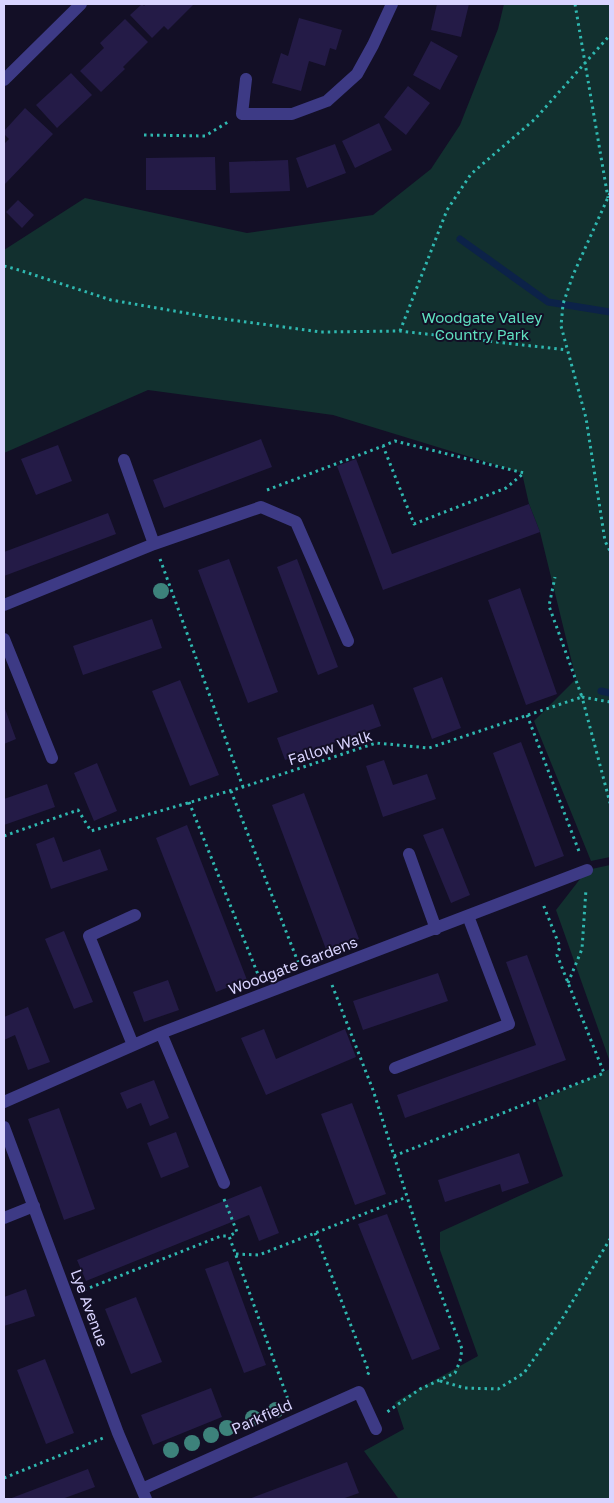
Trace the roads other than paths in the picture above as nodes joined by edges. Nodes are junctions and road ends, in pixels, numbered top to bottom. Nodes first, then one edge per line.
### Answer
1 (81, 4) edge
2 (392, 4) edge
3 (4, 80) edge
4 (246, 80) dead end
5 (124, 460) dead end
6 (154, 544) junction
7 (4, 605) edge
8 (4, 639) edge
9 (348, 641) dead end
10 (52, 758) dead end
11 (409, 854) dead end
12 (587, 870) road end
13 (135, 915) dead end
14 (468, 916) junction
15 (436, 929) junction
16 (161, 1033) junction
17 (132, 1045) junction
18 (395, 1068) dead end
19 (4, 1102) edge
20 (4, 1127) edge
21 (224, 1183) road end
22 (34, 1206) junction
23 (4, 1218) edge
24 (374, 1424) road end
25 (144, 1494) edge

1 - 3 street
2 - 4 street
5 - 6 street
6 - 7 street
6 - 9 street
8 - 10 street
11 - 15 street
12 - 14 street, Woodgate Gardens
13 - 17 street
14 - 15 street, Woodgate Gardens
14 - 18 street
15 - 16 street, Woodgate Gardens
16 - 17 street, Woodgate Gardens
16 - 21 street
17 - 19 street, Woodgate Gardens
20 - 22 street, Lye Avenue
22 - 23 street
22 - 25 street, Lye Avenue
24 - 25 street, Parkfield

